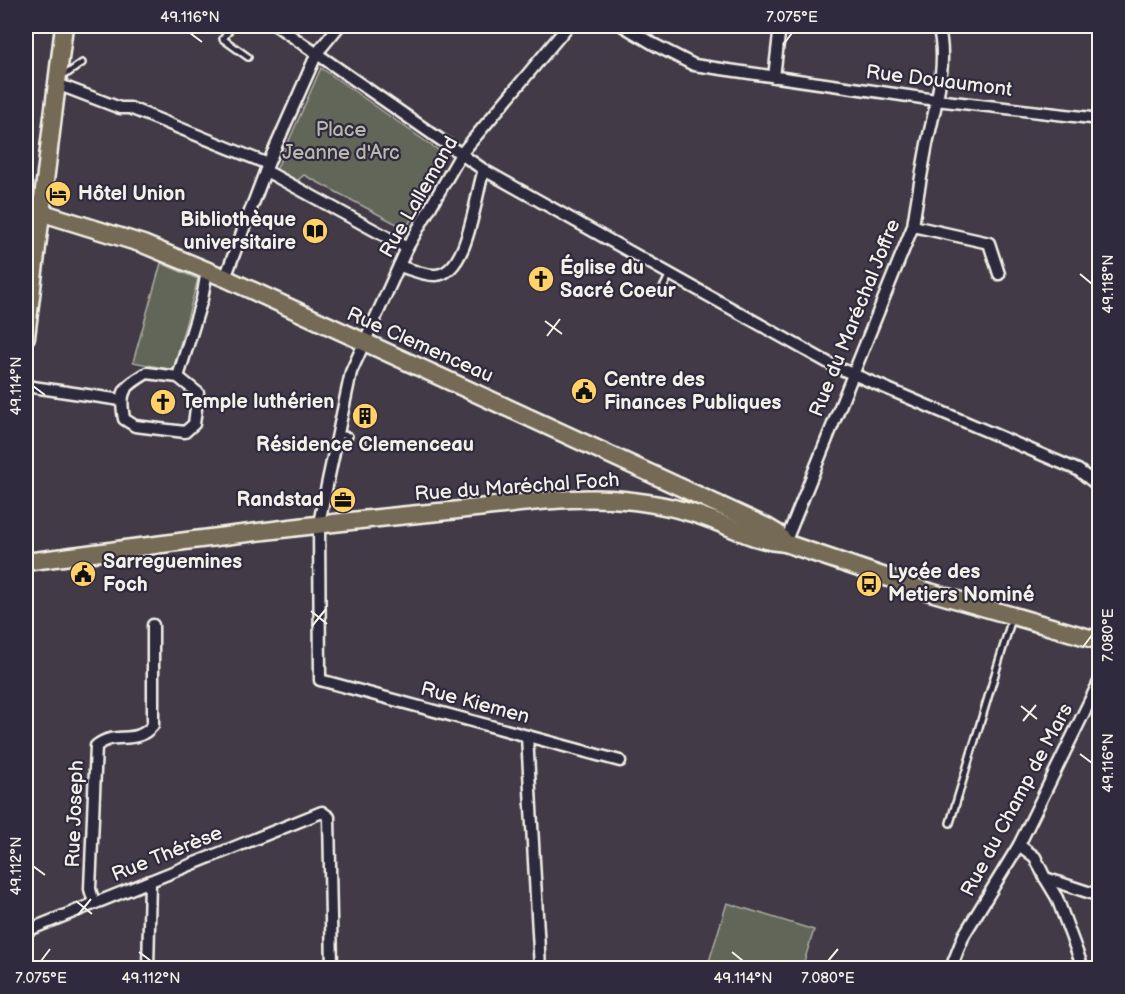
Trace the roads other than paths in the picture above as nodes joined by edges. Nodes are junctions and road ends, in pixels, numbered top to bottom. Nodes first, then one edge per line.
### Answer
1 (64, 26) edge
2 (232, 26) edge
3 (277, 26) edge
4 (339, 26) edge
5 (568, 26) edge
6 (623, 26) edge
7 (780, 26) edge
8 (938, 26) edge
9 (317, 54) junction
10 (248, 57) dead end
11 (82, 63) dead end
12 (774, 77) junction
13 (57, 78) junction
14 (936, 100) junction
15 (1100, 119) edge
16 (461, 154) junction
17 (267, 168) junction
18 (484, 170) junction
19 (33, 211) edge
20 (913, 226) junction
21 (407, 248) junction
22 (399, 266) junction
23 (207, 271) junction
24 (670, 274) junction
25 (999, 274) dead end
26 (225, 278) junction
27 (663, 288) dead end
28 (26, 337) edge
29 (364, 343) junction
30 (852, 375) junction
31 (178, 377) junction
32 (26, 386) edge
33 (121, 400) junction
34 (369, 441) dead end
35 (378, 442) dead end
36 (681, 487) junction
37 (1100, 487) edge
38 (710, 500) junction
39 (676, 508) junction
40 (704, 517) junction
41 (319, 523) junction
42 (785, 543) junction
43 (26, 562) edge
44 (1013, 616) junction
45 (153, 625) dead end
46 (1100, 641) edge
47 (320, 680) joint
48 (1100, 680) edge
49 (527, 736) junction
50 (620, 761) dead end
51 (950, 823) dead end
52 (1019, 844) junction
53 (1044, 878) junction
54 (150, 881) junction
55 (1100, 896) edge
56 (94, 903) junction
57 (26, 931) edge
58 (952, 965) edge
59 (148, 969) edge
60 (332, 969) edge
61 (540, 969) edge
62 (963, 969) edge
63 (1083, 969) edge

1 - 13 main road
2 - 10 lane
3 - 9 street
4 - 9 street
5 - 16 street, Rue Lallemand
6 - 12 street, Rue Douaumont
7 - 12 street
8 - 14 street, Rue du Maréchal Joffre
9 - 16 street
9 - 17 street
11 - 13 lane
12 - 14 street, Rue Douaumont
13 - 17 street
13 - 19 main road
14 - 15 street, Rue Douaumont
14 - 20 street, Rue du Maréchal Joffre
16 - 18 street
16 - 21 street, Rue Lallemand
17 - 21 street
17 - 26 street
18 - 22 street
18 - 24 street
19 - 23 main road, Rue Clemenceau
19 - 28 main road
20 - 25 street
20 - 30 street, Rue du Maréchal Joffre
21 - 22 street, Rue Lallemand
22 - 29 street, Rue Lallemand
23 - 26 main road, Rue Clemenceau
23 - 31 street
24 - 27 lane
24 - 30 street
26 - 29 main road, Rue Clemenceau
29 - 36 main road, Rue Clemenceau
29 - 41 street, Rue Lallemand
30 - 37 street
30 - 42 street, Rue du Maréchal Joffre
31 - 33 street
31 - 33 street
32 - 33 street
34 - 35 lane
36 - 38 main road, Rue Clemenceau
36 - 39 main road
38 - 40 main road
38 - 42 main road, Rue Clemenceau
39 - 40 main road, Rue du Maréchal Foch
39 - 41 main road, Rue du Maréchal Foch
40 - 42 main road, Rue du Maréchal Foch
41 - 43 main road, Rue du Maréchal Foch
41 - 47 street, Rue Lallemand
42 - 44 main road, Rue du Maréchal Foch
44 - 46 main road, Rue du Maréchal Foch
44 - 51 lane
45 - 56 street, Rue Joseph
47 - 49 street, Rue Kiemen
48 - 52 street, Rue du Champ de Mars
49 - 50 street, Rue Kiemen
49 - 61 street
52 - 53 street
52 - 58 street, Rue du Champ de Mars
53 - 55 street
53 - 63 street
54 - 56 street, Rue Thérèse
54 - 59 street
54 - 60 street, Rue Thérèse
56 - 57 street, Rue Thérèse
58 - 62 street

